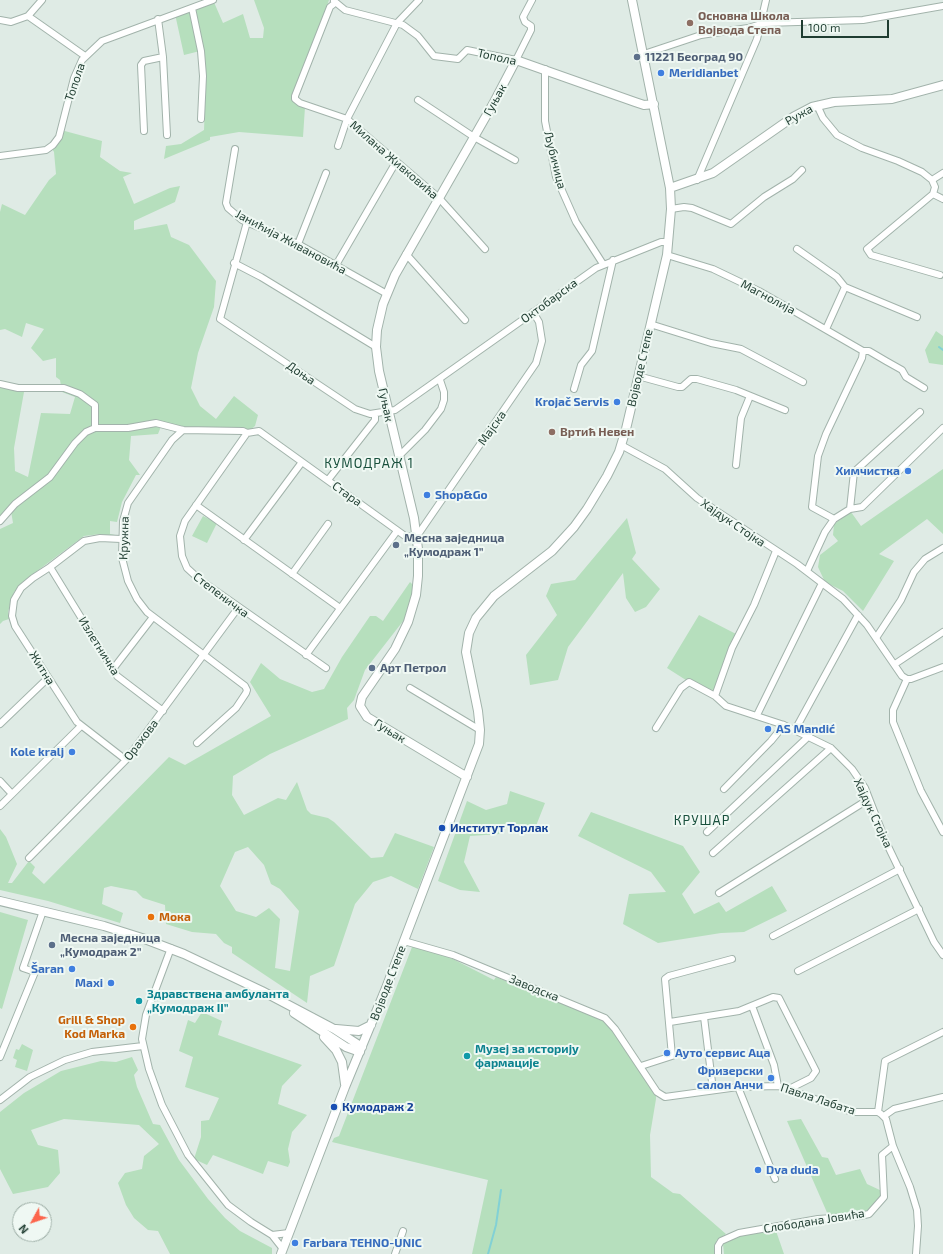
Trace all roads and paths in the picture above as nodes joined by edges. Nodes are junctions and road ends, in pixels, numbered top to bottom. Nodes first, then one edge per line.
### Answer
1 (42, 0) edge
2 (214, 0) edge
3 (419, 0) edge
4 (532, 0) edge
5 (632, 0) edge
6 (766, 0) edge
7 (334, 2) edge
8 (943, 6) edge
9 (192, 8) junction
10 (28, 16) junction
11 (0, 20) edge
12 (158, 20) junction
13 (397, 23) junction
14 (761, 24) junction
15 (644, 54) junction
16 (85, 56) junction
17 (163, 57) junction
18 (516, 60) junction
19 (545, 69) junction
20 (943, 85) edge
21 (418, 100) dead end
22 (654, 104) junction
23 (817, 105) junction
24 (347, 119) junction
25 (201, 120) dead end
26 (144, 132) dead end
27 (166, 135) dead end
28 (474, 136) junction
29 (338, 146) dead end
30 (235, 149) dead end
31 (0, 156) edge
32 (515, 160) dead end
33 (396, 162) junction
34 (802, 170) dead end
35 (326, 173) dead end
36 (943, 173) edge
37 (697, 180) junction
38 (932, 180) junction
39 (670, 188) junction
40 (933, 194) junction
41 (439, 198) junction
42 (943, 198) edge
43 (671, 209) junction
44 (247, 222) junction
45 (669, 242) junction
46 (298, 244) junction
47 (485, 249) dead end
48 (797, 249) dead end
49 (406, 254) junction
50 (667, 255) junction
51 (613, 260) junction
52 (234, 263) junction
53 (603, 264) junction
54 (336, 265) junction
55 (940, 275) dead end
56 (845, 287) junction
57 (387, 294) junction
58 (533, 312) junction
59 (916, 317) dead end
60 (465, 320) dead end
61 (650, 324) junction
62 (826, 329) junction
63 (376, 347) junction
64 (863, 352) junction
65 (638, 376) junction
66 (440, 380) junction
67 (803, 382) dead end
68 (0, 384) edge
69 (924, 388) dead end
70 (574, 389) dead end
71 (750, 396) junction
72 (785, 410) dead end
73 (920, 412) dead end
74 (388, 413) junction
75 (375, 414) junction
76 (95, 428) junction
77 (943, 428) edge
78 (182, 430) junction
79 (247, 433) junction
80 (621, 445) junction
81 (399, 456) junction
82 (302, 462) junction
83 (736, 465) dead end
84 (328, 480) junction
85 (196, 505) junction
86 (850, 509) junction
87 (834, 519) junction
88 (0, 521) edge
89 (328, 524) dead end
90 (397, 531) junction
91 (416, 536) junction
92 (121, 538) junction
93 (244, 540) junction
94 (943, 548) edge
95 (776, 551) junction
96 (50, 567) junction
97 (807, 571) junction
98 (292, 574) junction
99 (822, 583) junction
100 (238, 608) junction
101 (340, 608) junction
102 (858, 615) junction
103 (153, 617) junction
104 (943, 632) edge
105 (876, 638) junction
106 (204, 655) junction
107 (306, 655) junction
108 (895, 664) junction
109 (943, 667) edge
110 (326, 668) dead end
111 (113, 669) junction
112 (48, 678) junction
113 (907, 679) junction
114 (410, 688) dead end
115 (715, 696) junction
116 (163, 711) junction
117 (757, 716) junction
118 (0, 724) edge
119 (784, 725) junction
120 (81, 726) junction
121 (656, 728) dead end
122 (480, 730) junction
123 (795, 730) junction
124 (809, 736) junction
125 (197, 743) dead end
126 (831, 748) junction
127 (126, 760) junction
128 (467, 777) junction
129 (0, 781) edge
130 (724, 790) dead end
131 (12, 794) junction
132 (869, 799) junction
133 (0, 806) edge
134 (707, 832) dead end
135 (943, 832) edge
136 (713, 853) dead end
137 (29, 858) dead end
138 (900, 869) junction
139 (719, 893) dead end
140 (0, 901) edge
141 (919, 909) junction
142 (43, 911) junction
143 (773, 936) dead end
144 (404, 941) junction
145 (171, 948) junction
146 (943, 955) edge
147 (732, 959) dead end
148 (798, 971) dead end
149 (262, 991) junction
150 (752, 1006) junction
151 (704, 1016) junction
152 (670, 1022) junction
153 (372, 1024) junction
154 (313, 1026) junction
155 (334, 1029) junction
156 (943, 1032) edge
157 (143, 1046) junction
158 (361, 1049) junction
159 (0, 1057) edge
160 (641, 1066) junction
161 (778, 1086) junction
162 (345, 1087) junction
163 (738, 1087) junction
164 (789, 1089) junction
165 (713, 1090) junction
166 (657, 1092) joint
167 (943, 1097) edge
168 (0, 1100) edge
169 (881, 1114) junction
170 (893, 1146) junction
171 (775, 1179) dead end
172 (404, 1231) dead end
173 (289, 1234) junction
174 (272, 1235) junction
175 (282, 1252) edge
176 (395, 1254) edge
177 (718, 1254) edge
178 (916, 1254) edge

1 - 10 street
2 - 9 street, Топола
3 - 13 street
4 - 18 street, Гуњак
5 - 15 street, Војводе Степе
6 - 14 street
7 - 13 street, Топола
7 - 24 street, Милана Живковића
8 - 14 street
9 - 12 street, Топола
9 - 25 street
10 - 11 street
10 - 16 street
12 - 16 street, Топола
12 - 17 street
13 - 18 street, Топола
13 - 24 street
14 - 15 street
14 - 37 street
15 - 22 street, Војводе Степе
16 - 31 street, Топола
17 - 26 street
17 - 27 street
18 - 19 street, Топола
18 - 28 street, Гуњак
19 - 22 street, Топола
19 - 53 street, Љубичица
20 - 23 street, Ружа
21 - 28 street
22 - 39 street, Војводе Степе
23 - 37 street, Ружа
23 - 38 street
24 - 29 street
24 - 33 street, Милана Живковића
28 - 32 street
28 - 41 street, Гуњак
30 - 44 street, Јанићија Живановића
33 - 41 street, Милана Живковића
33 - 54 street
34 - 43 street
35 - 46 street
36 - 38 street
37 - 39 street, Ружа
38 - 40 street
39 - 43 street, Војводе Степе
40 - 42 street
40 - 55 street
41 - 47 street, Милана Живковића
41 - 49 street, Гуњак
43 - 45 street, Војводе Степе
44 - 46 street, Јанићија Живановића
44 - 52 street
45 - 50 street, Војводе Степе
45 - 51 street, Октобарска
46 - 54 street, Јанићија Живановића
48 - 56 street
49 - 57 street, Гуњак
49 - 60 street
50 - 61 street, Војводе Степе
50 - 62 street, Магнолија
51 - 53 street, Октобарска
51 - 70 street
52 - 63 street
52 - 75 street, Доња
53 - 58 street, Октобарска
54 - 57 street, Јанићија Живановића
56 - 59 street
56 - 62 street
57 - 63 street, Гуњак
58 - 66 street, Октобарска
58 - 91 street, Мајска
61 - 65 street, Војводе Степе
61 - 67 street
62 - 64 street, Магнолија
63 - 74 street, Гуњак
64 - 69 street, Магнолија
64 - 87 street
65 - 71 street
65 - 80 street, Војводе Степе
66 - 74 street, Октобарска
66 - 81 street
68 - 76 street
71 - 72 street
71 - 83 street
73 - 86 street
74 - 75 street, Доња
74 - 81 street, Гуњак
75 - 84 street, Гуњак
76 - 78 street
76 - 88 street
77 - 86 street
78 - 79 street
78 - 92 street, Кружна
79 - 82 street, Стара
79 - 85 street, Степеничка
80 - 95 street, Хајдук Стојка
80 - 122 street, Војводе Степе
81 - 91 street, Гуњак
82 - 84 street, Стара
82 - 93 street
84 - 90 street, Стара
85 - 93 street
85 - 100 street, Степеничка
86 - 87 street
87 - 97 street
89 - 98 street
90 - 91 street, Стара
90 - 101 street
91 - 128 street, Гуњак
92 - 96 street, Житна
92 - 103 street, Кружна
93 - 98 street
94 - 105 street
95 - 97 street
95 - 115 street, Хајдук Стојка
96 - 111 street, Излетничка
96 - 112 street, Житна
97 - 99 street
98 - 101 street
99 - 102 street
99 - 117 street
100 - 106 street, Орахова
100 - 107 street, Степеничка
101 - 107 street
102 - 105 street
102 - 123 street
103 - 106 street, Кружна
103 - 111 street
104 - 108 street
105 - 108 street
106 - 116 street, Орахова
106 - 125 street, Кружна
107 - 110 street, Степеничка
108 - 113 street
109 - 113 street
111 - 116 street, Излетничка
112 - 118 street
112 - 120 street, Житна
113 - 135 street
114 - 122 street
115 - 117 street, Хајдук Стојка
115 - 121 street, Хајдук Стојка
116 - 127 street, Орахова
117 - 119 street, Хајдук Стојка
119 - 123 street, Хајдук Стојка
119 - 130 street
120 - 127 street, Житна
120 - 131 street
122 - 128 street, Војводе Степе
123 - 124 street, Хајдук Стојка
124 - 126 street, Хајдук Стојка
124 - 134 street
126 - 132 street, Хајдук Стојка
126 - 136 street
127 - 137 street, Орахова
128 - 144 street, Војводе Степе
129 - 131 street
131 - 133 street
132 - 138 street, Хајдук Стојка
132 - 139 street
138 - 141 street, Хајдук Стојка
138 - 143 street
140 - 142 street
141 - 146 street, Хајдук Стојка
141 - 148 street
142 - 145 street
142 - 159 street
144 - 153 street, Војводе Степе
144 - 160 street, Заводска
145 - 149 street
145 - 157 street
147 - 152 street
149 - 154 street
149 - 155 street
150 - 151 street
150 - 161 street
150 - 164 street
151 - 152 street
151 - 165 street
152 - 160 street
153 - 155 street
153 - 158 street, Војводе Степе
154 - 158 street
154 - 162 street
155 - 158 street
156 - 169 street
157 - 168 street
157 - 174 street
158 - 162 street, Војводе Степе
160 - 166 street, Заводска
161 - 163 street, Павла Лабата
161 - 164 street, Павла Лабата
162 - 173 street, Војводе Степе
163 - 165 street, Павла Лабата
163 - 171 street
164 - 169 street, Павла Лабата
165 - 166 street, Павла Лабата
167 - 169 street, Павла Лабата
169 - 170 street
170 - 177 street, Слободана Јовића
170 - 178 street
172 - 176 street
173 - 174 street
173 - 175 street, Војводе Степе
174 - 175 street

